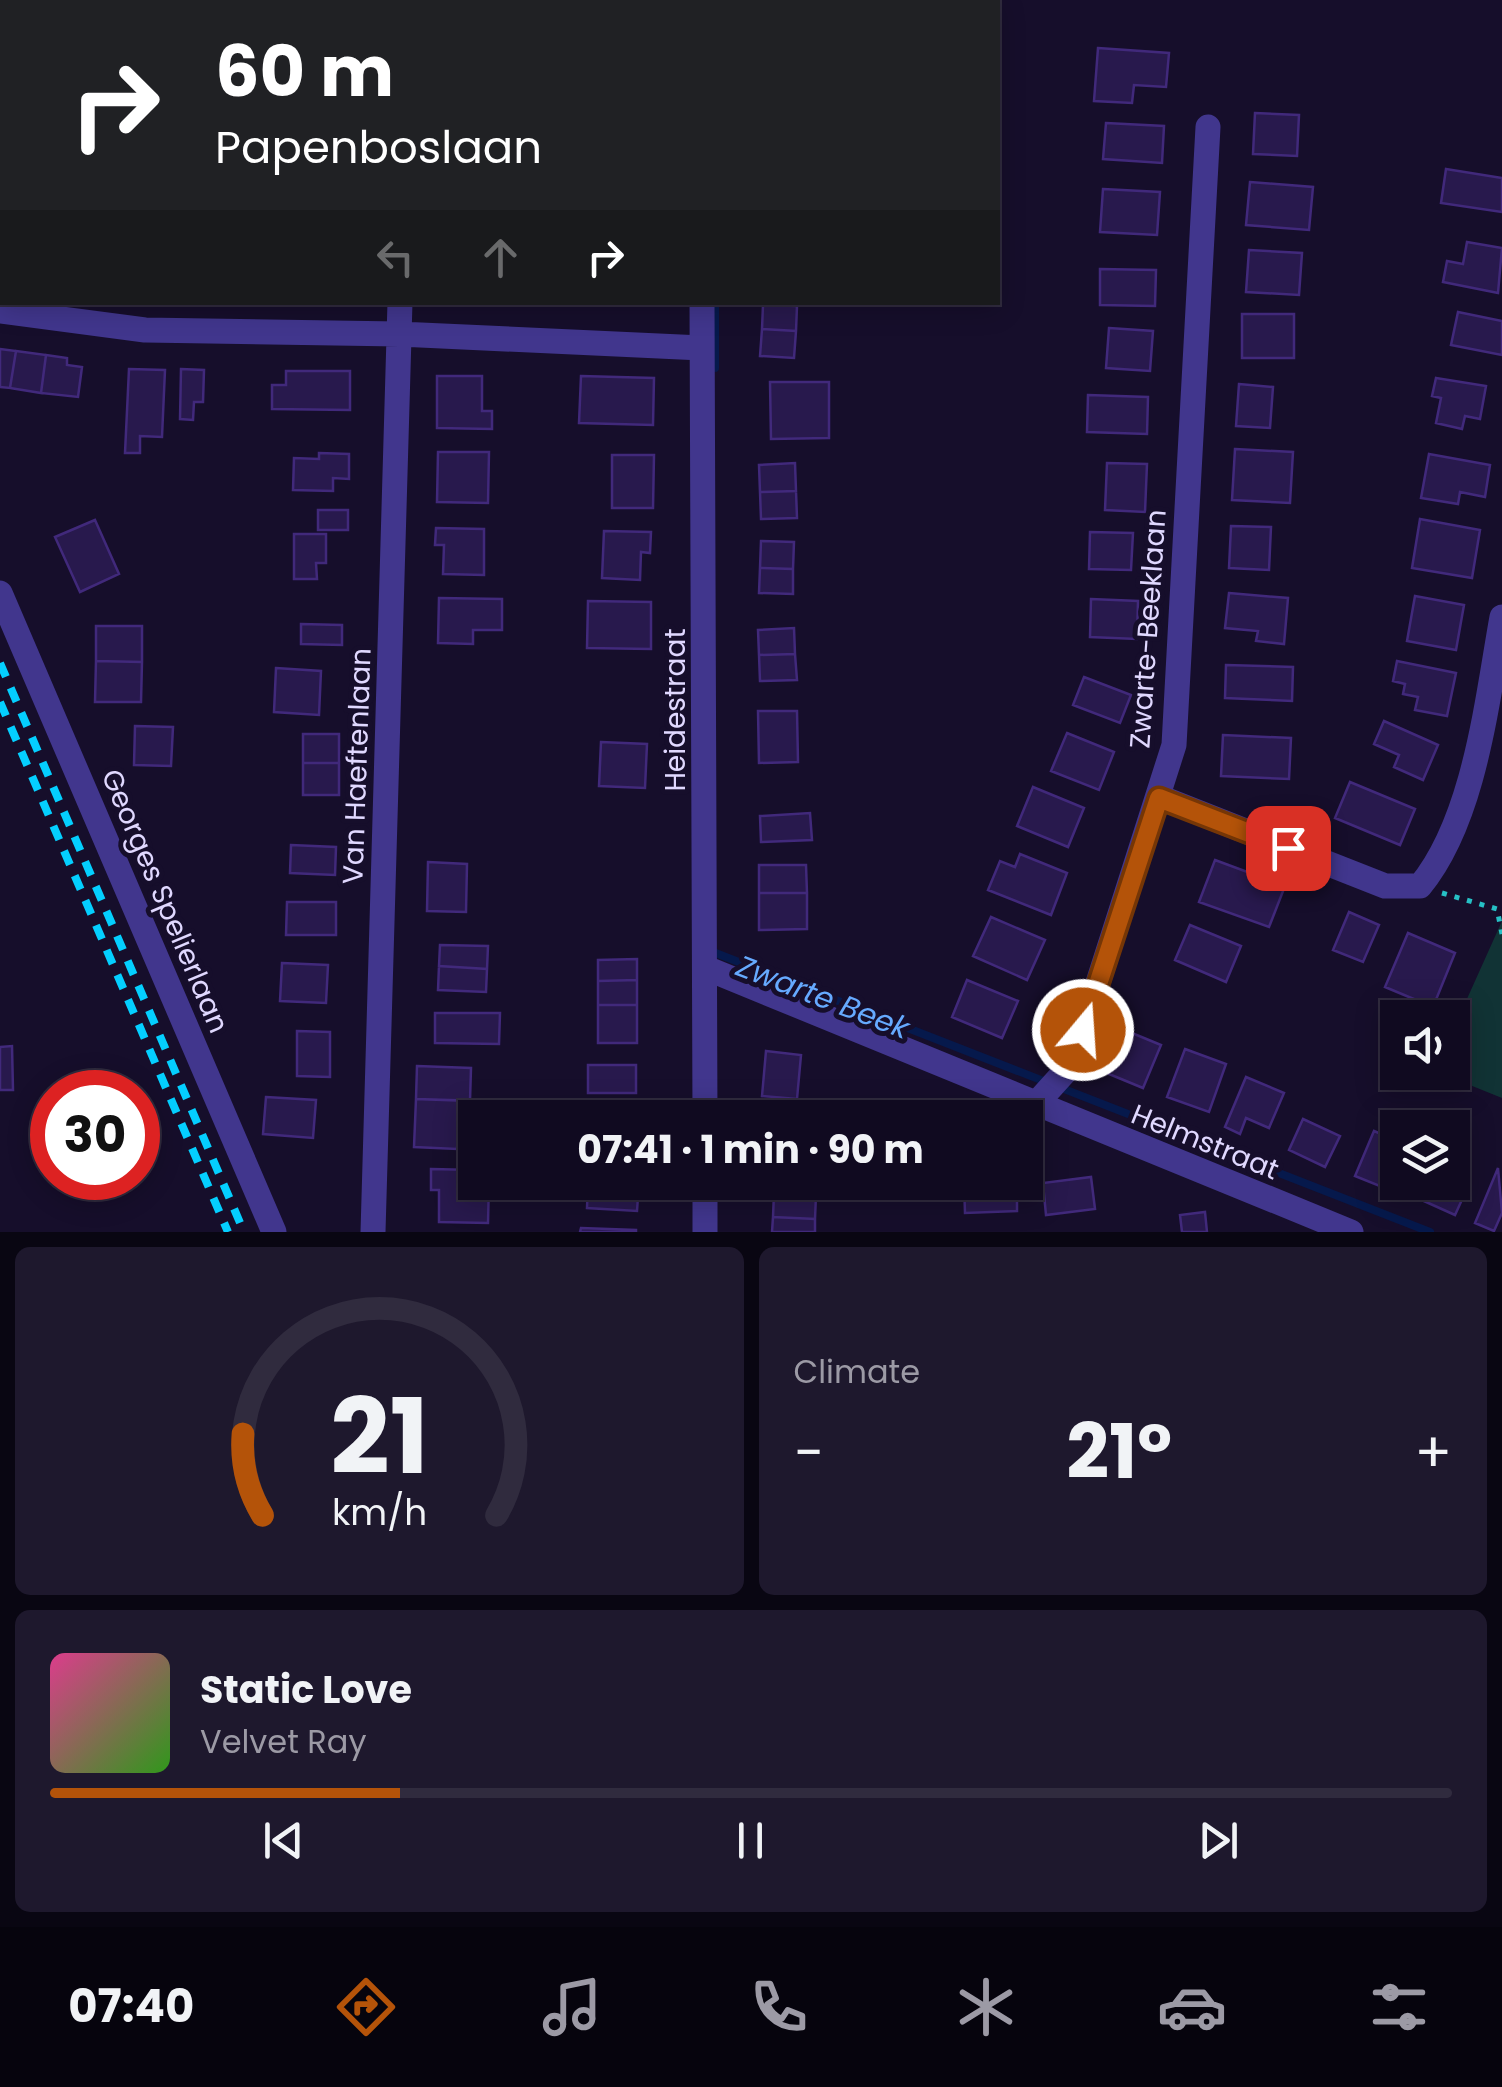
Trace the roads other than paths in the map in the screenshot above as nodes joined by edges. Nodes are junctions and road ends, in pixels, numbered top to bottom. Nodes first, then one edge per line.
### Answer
1 (1208, 127) dead end
2 (400, 305) edge
3 (702, 305) edge
4 (0, 311) edge
5 (400, 334) junction
6 (702, 348) junction
7 (0, 593) edge
8 (1502, 617) edge
9 (1159, 798) junction
10 (706, 968) junction
11 (705, 1100) edge
12 (1020, 1100) edge
13 (1039, 1100) edge
14 (1043, 1110) edge
15 (705, 1200) edge
16 (274, 1232) edge
17 (373, 1232) edge
18 (705, 1232) edge
19 (1351, 1232) edge

1 - 9 street, Zwarte-Beeklaan
2 - 5 street, Van Haeftenlaan
3 - 6 street, Heidestraat
4 - 5 street
5 - 6 street
5 - 17 street, Van Haeftenlaan
6 - 10 street, Heidestraat
7 - 16 street, Georges Spelierlaan
8 - 9 street
9 - 13 street, Zwarte-Beeklaan
10 - 11 street, Heidestraat
10 - 12 street, Helmstraat
14 - 19 street, Helmstraat
15 - 18 street

